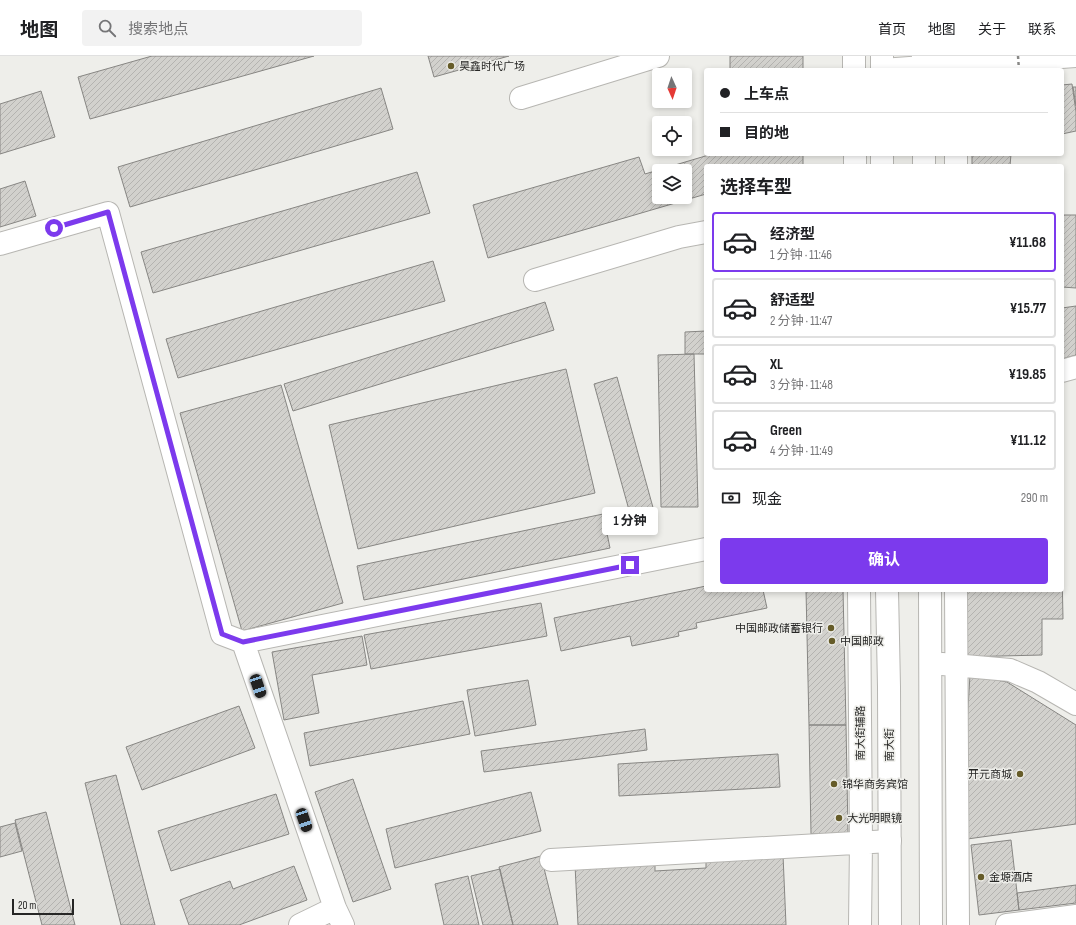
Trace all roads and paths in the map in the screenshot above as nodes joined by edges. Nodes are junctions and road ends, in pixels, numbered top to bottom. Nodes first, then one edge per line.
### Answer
1 (658, 56) edge
2 (854, 56) edge
3 (882, 56) edge
4 (1018, 56) edge
5 (1076, 56) edge
6 (923, 64) edge
7 (954, 64) edge
8 (854, 68) edge
9 (882, 68) edge
10 (896, 68) edge
11 (1019, 68) edge
12 (522, 98) dead end
13 (704, 232) edge
14 (0, 244) edge
15 (535, 280) dead end
16 (1076, 367) edge
17 (1064, 370) edge
18 (704, 549) edge
19 (859, 592) edge
20 (887, 592) edge
21 (930, 592) edge
22 (956, 592) edge
23 (243, 642) junction
24 (931, 663) junction
25 (957, 665) junction
26 (1076, 704) edge
27 (890, 841) junction
28 (861, 843) junction
29 (551, 860) dead end
30 (1076, 916) edge
31 (339, 917) edge
32 (300, 925) edge
33 (860, 925) edge
34 (890, 925) edge
35 (931, 925) edge
36 (958, 925) edge
37 (1007, 925) edge

1 - 12 street
2 - 8 street
3 - 9 street
4 - 11 path, bridge
5 - 7 street
6 - 7 street
6 - 10 street
13 - 15 street
14 - 23 street
16 - 17 street
18 - 23 street
19 - 28 street, 南大街辅路
20 - 27 street, 南大街
21 - 24 street
22 - 25 street
23 - 31 street
24 - 25 street
24 - 35 street
25 - 26 street
25 - 36 street
27 - 28 street
27 - 34 street, 南大街
28 - 29 street
28 - 33 street, 南大街辅路
30 - 37 street
31 - 32 street

